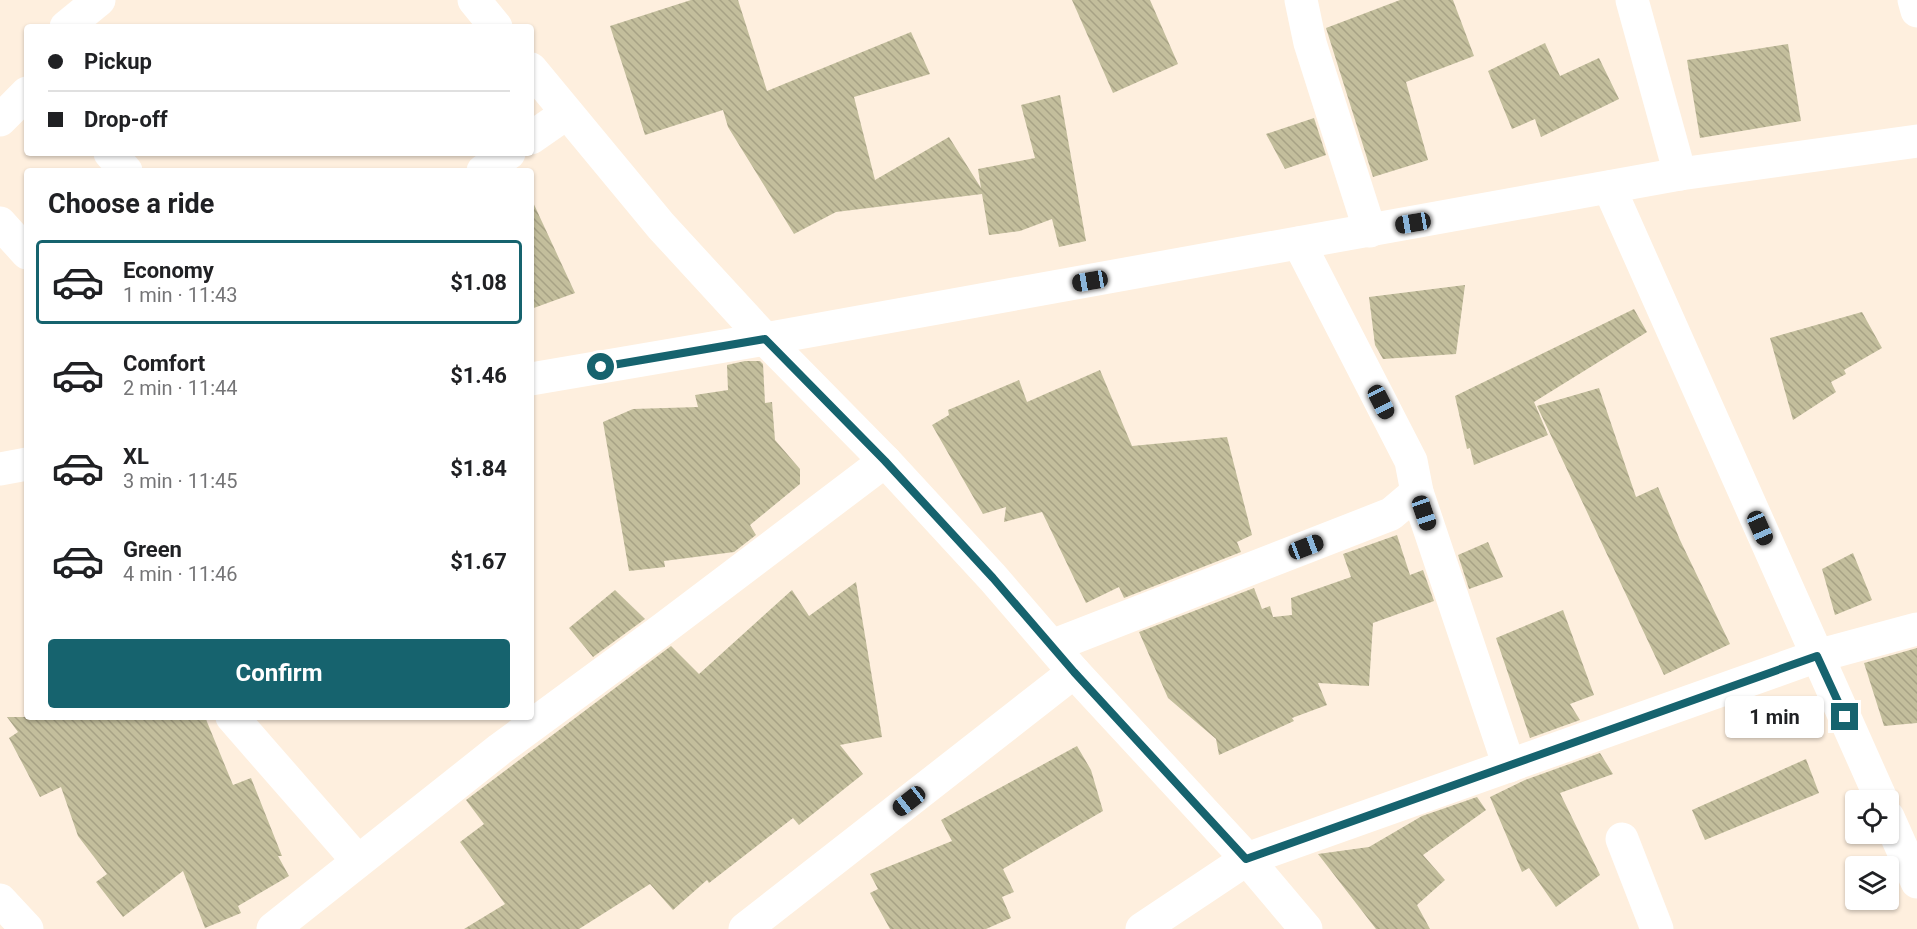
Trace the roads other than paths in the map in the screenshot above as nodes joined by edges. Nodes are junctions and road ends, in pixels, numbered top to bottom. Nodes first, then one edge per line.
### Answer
1 (60, 0) edge
2 (99, 0) edge
3 (474, 0) edge
4 (1300, 0) edge
5 (1632, 0) edge
6 (1914, 0) edge
7 (1917, 12) edge
8 (65, 24) edge
9 (70, 24) edge
10 (494, 24) edge
11 (534, 73) edge
12 (24, 96) edge
13 (567, 113) junction
14 (0, 120) edge
15 (534, 136) edge
16 (1917, 141) edge
17 (113, 156) edge
18 (505, 156) edge
19 (123, 168) edge
20 (487, 168) edge
21 (1680, 174) junction
22 (1609, 187) junction
23 (0, 224) edge
24 (1370, 231) junction
25 (1299, 243) junction
26 (24, 250) edge
27 (765, 339) junction
28 (534, 378) edge
29 (885, 461) junction
30 (1417, 492) junction
31 (1917, 629) edge
32 (1052, 646) junction
33 (1817, 656) junction
34 (1074, 672) junction
35 (534, 711) edge
36 (234, 720) edge
37 (509, 727) edge
38 (1509, 766) junction
39 (1877, 790) edge
40 (1622, 839) dead end
41 (1899, 842) edge
42 (1246, 859) junction
43 (358, 861) junction
44 (1917, 882) edge
45 (0, 900) edge
46 (27, 929) edge
47 (273, 929) edge
48 (745, 929) edge
49 (1142, 929) edge
50 (1306, 929) edge
51 (1657, 929) edge

1 - 8 street
2 - 9 street
3 - 10 street
4 - 24 street
5 - 21 street
6 - 7 street
11 - 13 street
12 - 14 street
13 - 15 street
13 - 27 street
16 - 21 street
17 - 19 street
18 - 20 street
21 - 22 street
22 - 24 street
22 - 33 street
23 - 26 street
24 - 25 street
25 - 27 street
25 - 30 street
27 - 28 street
27 - 29 street
29 - 32 street
29 - 35 street
30 - 32 street
30 - 38 street
31 - 33 street
32 - 34 street
33 - 38 street
33 - 39 street
34 - 42 street
34 - 48 street
36 - 43 street
37 - 43 street
38 - 42 street
40 - 51 street
41 - 44 street
42 - 49 street
42 - 50 street
43 - 47 street
45 - 46 street

